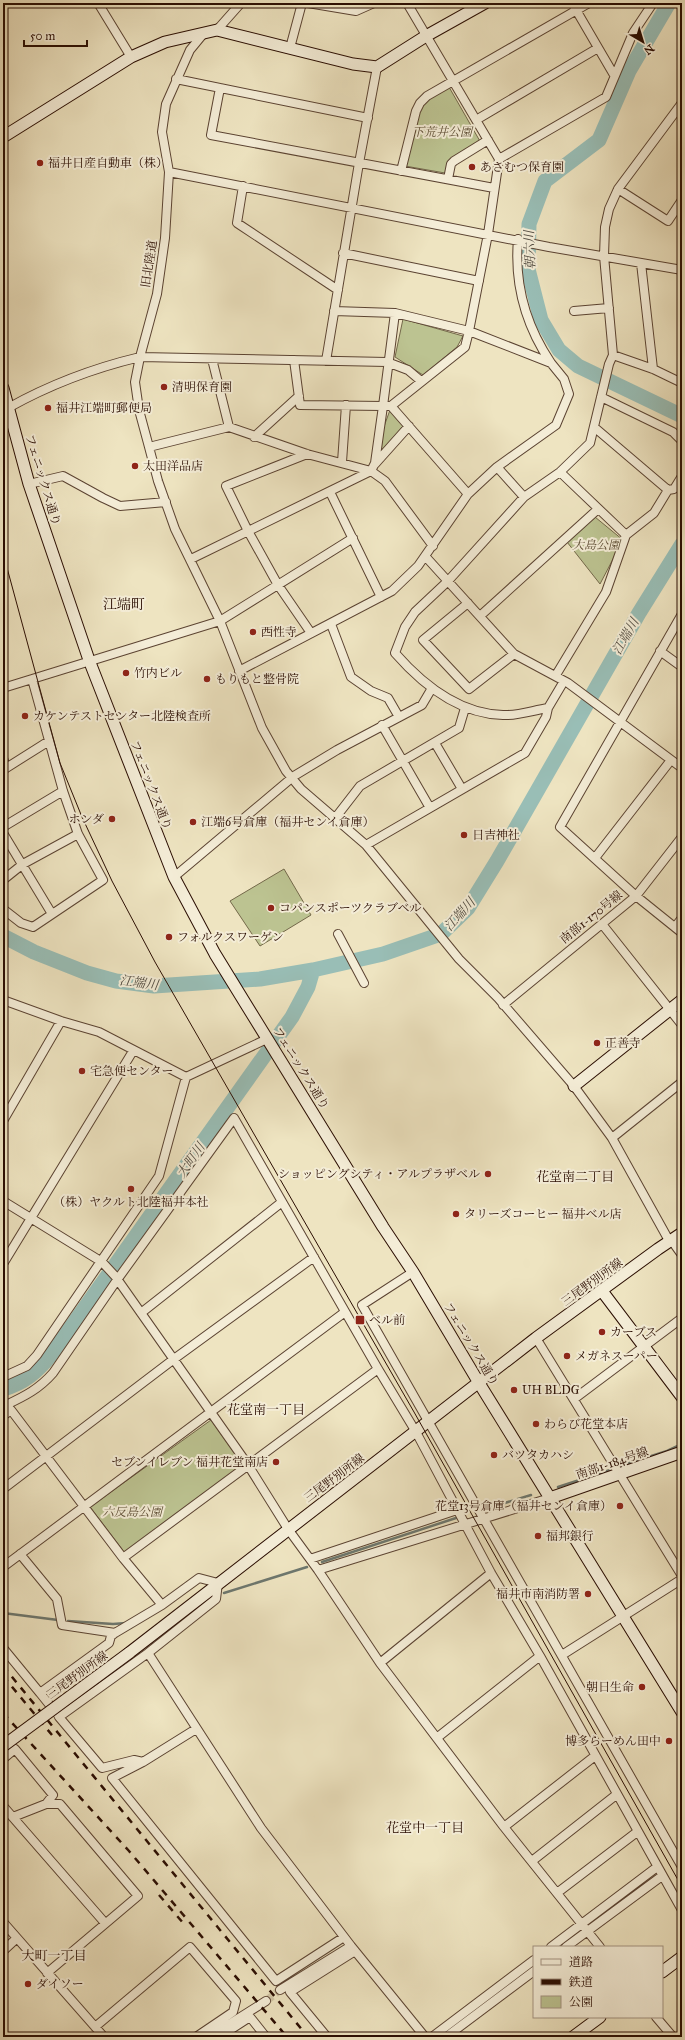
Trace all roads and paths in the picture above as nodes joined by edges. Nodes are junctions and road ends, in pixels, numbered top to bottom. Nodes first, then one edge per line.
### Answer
1 (98, 3) edge
2 (241, 3) edge
3 (302, 3) edge
4 (308, 3) edge
5 (374, 3) edge
6 (407, 3) edge
7 (485, 3) edge
8 (572, 3) edge
9 (589, 3) edge
10 (653, 3) edge
11 (576, 11) junction
12 (217, 30) junction
13 (204, 32) junction
14 (426, 36) junction
15 (290, 48) junction
16 (598, 48) junction
17 (132, 57) junction
18 (377, 67) junction
19 (614, 75) junction
20 (176, 79) junction
21 (453, 81) junction
22 (220, 88) junction
23 (682, 102) edge
24 (368, 118) junction
25 (476, 120) junction
26 (3, 137) edge
27 (488, 140) junction
28 (499, 159) junction
29 (359, 163) junction
30 (401, 171) junction
31 (169, 172) junction
32 (448, 179) junction
33 (243, 186) junction
34 (494, 188) junction
35 (618, 189) junction
36 (682, 200) edge
37 (351, 207) junction
38 (488, 234) junction
39 (520, 240) junction
40 (343, 253) junction
41 (604, 256) junction
42 (641, 263) junction
43 (682, 270) edge
44 (479, 280) junction
45 (338, 290) junction
46 (609, 308) junction
47 (334, 311) junction
48 (574, 311) dead end
49 (395, 313) junction
50 (469, 331) junction
51 (613, 356) junction
52 (140, 357) junction
53 (212, 359) junction
54 (294, 360) junction
55 (326, 361) junction
56 (388, 362) junction
57 (551, 363) junction
58 (653, 369) junction
59 (421, 382) junction
60 (682, 383) edge
61 (3, 388) edge
62 (602, 394) junction
63 (299, 396) junction
64 (346, 405) junction
65 (387, 406) junction
66 (8, 408) junction
67 (409, 426) junction
68 (229, 427) junction
69 (594, 427) junction
70 (254, 437) junction
71 (682, 441) edge
72 (149, 448) junction
73 (307, 454) junction
74 (342, 462) junction
75 (497, 467) junction
76 (372, 468) junction
77 (560, 472) junction
78 (682, 476) edge
79 (29, 484) junction
80 (668, 490) junction
81 (330, 492) junction
82 (468, 494) junction
83 (524, 497) junction
84 (166, 502) junction
85 (598, 509) junction
86 (248, 531) junction
87 (626, 535) junction
88 (353, 538) junction
89 (433, 546) junction
90 (426, 556) junction
91 (191, 559) junction
92 (448, 581) junction
93 (278, 585) junction
94 (381, 597) junction
95 (468, 603) junction
96 (682, 614) edge
97 (480, 616) junction
98 (220, 621) junction
99 (331, 624) junction
100 (311, 633) junction
101 (660, 651) junction
102 (514, 654) junction
103 (89, 660) junction
104 (682, 667) edge
105 (239, 671) junction
106 (556, 675) junction
107 (32, 679) junction
108 (564, 681) junction
109 (3, 688) edge
110 (432, 688) junction
111 (465, 708) junction
112 (548, 708) junction
113 (399, 717) junction
114 (621, 721) junction
115 (382, 725) junction
116 (48, 741) junction
117 (435, 743) junction
118 (3, 758) edge
119 (671, 760) junction
120 (403, 761) junction
121 (682, 768) edge
122 (4, 769) edge
123 (292, 779) junction
124 (462, 789) junction
125 (63, 790) junction
126 (430, 808) junction
127 (336, 818) junction
128 (3, 828) edge
129 (3, 833) edge
130 (78, 834) junction
131 (682, 837) edge
132 (366, 845) junction
133 (595, 858) junction
134 (23, 864) junction
135 (174, 877) junction
136 (3, 880) edge
137 (636, 896) junction
138 (3, 909) edge
139 (52, 914) junction
140 (682, 918) edge
141 (602, 924) junction
142 (675, 927) junction
143 (682, 933) edge
144 (338, 934) dead end
145 (364, 983) dead end
146 (3, 1000) edge
147 (682, 1000) edge
148 (503, 1004) junction
149 (670, 1010) junction
150 (61, 1021) junction
151 (682, 1025) edge
152 (267, 1039) junction
153 (133, 1050) junction
154 (186, 1077) junction
155 (682, 1082) edge
156 (574, 1086) junction
157 (3, 1121) edge
158 (612, 1138) junction
159 (3, 1201) edge
160 (282, 1202) junction
161 (30, 1218) junction
162 (682, 1233) edge
163 (672, 1241) junction
164 (682, 1255) edge
165 (314, 1257) junction
166 (3, 1264) edge
167 (104, 1264) junction
168 (413, 1272) junction
169 (116, 1278) junction
170 (602, 1291) junction
171 (345, 1312) junction
172 (141, 1313) junction
173 (682, 1318) edge
174 (536, 1338) junction
175 (644, 1346) junction
176 (174, 1359) junction
177 (378, 1369) junction
178 (3, 1377) edge
179 (479, 1383) junction
180 (682, 1396) edge
181 (574, 1399) junction
182 (7, 1406) edge
183 (212, 1413) junction
184 (3, 1416) edge
185 (429, 1422) junction
186 (416, 1432) junction
187 (682, 1452) edge
188 (48, 1457) junction
189 (248, 1465) junction
190 (620, 1474) junction
191 (3, 1489) edge
192 (550, 1498) junction
193 (84, 1506) junction
194 (457, 1510) junction
195 (484, 1518) junction
196 (465, 1524) junction
197 (288, 1529) junction
198 (20, 1554) junction
199 (124, 1558) junction
200 (310, 1559) junction
201 (3, 1567) edge
202 (318, 1570) junction
203 (491, 1573) junction
204 (682, 1576) edge
205 (682, 1579) edge
206 (218, 1583) junction
207 (162, 1606) junction
208 (622, 1616) junction
209 (115, 1633) junction
210 (3, 1648) edge
211 (148, 1653) junction
212 (562, 1655) junction
213 (540, 1656) junction
214 (380, 1663) junction
215 (40, 1693) junction
216 (682, 1712) edge
217 (59, 1717) junction
218 (196, 1729) junction
219 (438, 1737) junction
220 (3, 1746) edge
221 (595, 1756) junction
222 (3, 1759) edge
223 (143, 1762) junction
224 (616, 1795) junction
225 (46, 1804) junction
226 (3, 1806) edge
227 (12, 1817) junction
228 (504, 1827) junction
229 (637, 1832) junction
230 (679, 1853) edge
231 (532, 1861) junction
232 (682, 1865) edge
233 (657, 1867) junction
234 (662, 1876) junction
235 (557, 1893) junction
236 (682, 1910) edge
237 (3, 1922) edge
238 (105, 1923) junction
239 (582, 1924) junction
240 (588, 1931) junction
241 (344, 1937) junction
242 (17, 1938) junction
243 (552, 1946) edge
244 (567, 1946) edge
245 (599, 1946) edge
246 (353, 1949) junction
247 (3, 1951) edge
248 (682, 1957) edge
249 (533, 1961) edge
250 (663, 1971) edge
251 (533, 1972) edge
252 (47, 1973) junction
253 (280, 1990) tunnel mouth
254 (266, 2001) tunnel mouth
255 (599, 2018) edge
256 (657, 2018) edge
257 (95, 2027) junction
258 (104, 2037) edge
259 (196, 2037) edge
260 (209, 2037) edge
261 (219, 2037) edge
262 (266, 2037) edge
263 (327, 2037) edge
264 (425, 2037) edge
265 (432, 2037) edge
266 (446, 2037) edge
267 (573, 2037) edge
268 (673, 2037) edge

1 - 17 street
2 - 12 street
3 - 15 street
4 - 5 street
6 - 14 street
7 - 14 main road
8 - 11 street
9 - 11 street
10 - 19 street
11 - 16 street
11 - 21 street
12 - 13 main road
12 - 15 main road
13 - 17 main road
13 - 20 street, 旧北陸道
14 - 18 main road
14 - 21 street
15 - 18 main road
16 - 19 street
16 - 25 street
17 - 26 main road
18 - 24 street
19 - 28 street
20 - 22 street
20 - 31 street, 旧北陸道
21 - 25 street
21 - 30 street
22 - 24 street
22 - 29 street
23 - 35 street
24 - 29 street
25 - 27 street
27 - 28 street
27 - 32 street
28 - 34 street
29 - 30 street
29 - 37 street
30 - 32 street
31 - 33 street
31 - 52 street, 旧北陸道
32 - 34 street
33 - 37 street
33 - 45 street
34 - 38 street
35 - 36 street
35 - 41 street
37 - 38 street
37 - 40 street
38 - 39 street
38 - 44 street
39 - 41 street
39 - 57 street
40 - 44 street
40 - 45 street
41 - 42 street
41 - 46 street
42 - 43 street
42 - 58 street
44 - 50 street
45 - 47 street
46 - 48 street
46 - 51 street
47 - 49 street
47 - 55 street
49 - 50 street
49 - 56 street
50 - 57 street
50 - 59 street
51 - 58 street
51 - 62 street
52 - 53 street
52 - 66 street
52 - 72 street, 旧北陸道
53 - 54 street
53 - 68 street
54 - 55 street
54 - 63 street
55 - 56 street
56 - 59 street
56 - 65 street
57 - 75 street
58 - 60 street
59 - 65 street
61 - 66 main road, フェニックス通り
62 - 69 street
62 - 71 street
63 - 64 street
63 - 70 street
64 - 65 street
64 - 74 street
65 - 67 street
65 - 76 street
66 - 79 main road, フェニックス通り
67 - 76 street
67 - 82 street
68 - 70 street
68 - 72 street
69 - 77 street
69 - 80 street
70 - 73 street
72 - 84 street, 旧北陸道
73 - 74 street
73 - 86 street
74 - 76 street
75 - 82 street
75 - 83 street
76 - 81 street
76 - 89 street
77 - 83 street
77 - 85 street
78 - 80 street
79 - 84 street
79 - 103 main road, フェニックス通り
80 - 87 street
81 - 86 street
81 - 88 street
82 - 89 street
83 - 92 street
84 - 91 street, 旧北陸道
85 - 87 street
85 - 97 street
86 - 91 street
86 - 93 street
87 - 106 street
88 - 93 street
88 - 94 street
89 - 90 street
90 - 92 street
90 - 94 street
91 - 98 street, 旧北陸道
92 - 95 street
92 - 110 street
93 - 98 street
93 - 100 street
94 - 99 street
95 - 97 street
95 - 102 street
96 - 101 street
97 - 102 street
98 - 103 street
98 - 105 street, 旧北陸道
99 - 100 street
99 - 113 street
100 - 105 street
101 - 104 street
101 - 114 street
102 - 106 street
103 - 107 street
103 - 135 main road, フェニックス通り
105 - 123 street, 旧北陸道
106 - 108 street
107 - 109 street
107 - 116 street
108 - 112 street
108 - 114 street
110 - 111 street
110 - 113 street
111 - 112 street
111 - 117 street
112 - 124 street
113 - 115 street
114 - 119 street
114 - 133 street
115 - 120 street
115 - 123 street
116 - 122 street
116 - 125 street
117 - 120 street
117 - 124 street
118 - 122 street
119 - 121 street
119 - 133 street
120 - 126 street
120 - 127 street
123 - 127 street, 旧北陸道
123 - 135 street
124 - 126 street
125 - 128 street
125 - 130 street
126 - 132 street
127 - 132 street, 旧北陸道
129 - 134 street
130 - 134 street
130 - 139 street
131 - 137 street, 南部1-170号線
132 - 148 street, 旧北陸道
133 - 137 street
134 - 136 street
134 - 139 street
135 - 152 main road, フェニックス通り
137 - 141 street, 南部1-170号線
137 - 142 street
138 - 139 street
140 - 142 street
141 - 148 street, 南部1-170号線
141 - 149 street
142 - 143 street
144 - 145 street
146 - 150 street
147 - 149 main road
148 - 156 street, 旧北陸道
149 - 151 street
149 - 156 main road
150 - 153 street
150 - 157 street
152 - 154 street
152 - 168 main road, フェニックス通り
153 - 154 street
153 - 161 street
154 - 167 street
155 - 158 street
156 - 158 street, 旧北陸道
158 - 163 street, 旧北陸道
159 - 161 street
160 - 165 street
160 - 169 street
160 - 172 street
161 - 166 street
161 - 167 street
162 - 163 main road, 三尾野別所線
163 - 164 street, 旧北陸道
163 - 170 main road, 三尾野別所線
165 - 171 street
165 - 176 street
167 - 169 street
167 - 178 street
168 - 179 main road, フェニックス通り
168 - 185 street
169 - 172 street
169 - 182 street
170 - 174 main road, 三尾野別所線
170 - 175 main road
171 - 177 street
171 - 183 street
172 - 176 street
173 - 175 street
174 - 179 main road, 三尾野別所線
174 - 181 street
175 - 180 main road
175 - 181 street
176 - 183 street
176 - 188 street
177 - 186 street
177 - 189 street
179 - 185 main road, 三尾野別所線
179 - 192 main road, フェニックス通り
181 - 190 street
182 - 184 street
182 - 188 street
183 - 189 street
183 - 193 street
185 - 186 main road, 三尾野別所線
185 - 195 street
186 - 194 street
186 - 197 main road, 三尾野別所線
187 - 190 main road, 南部1-184号線
188 - 191 street
188 - 193 street
189 - 197 street
189 - 199 street
190 - 192 main road, 南部1-184号線
190 - 204 street
192 - 195 street
192 - 208 main road, フェニックス通り
193 - 198 street
193 - 199 street
194 - 196 street
194 - 200 street
195 - 196 street
195 - 212 street
196 - 202 street
196 - 203 street
197 - 200 street
197 - 206 main road, 三尾野別所線
198 - 201 street
198 - 209 street
199 - 207 street
200 - 202 street
202 - 214 street
203 - 213 street
203 - 214 street
205 - 208 street
206 - 207 street
206 - 211 street
206 - 220 main road, 三尾野別所線, bridge
207 - 209 street
208 - 212 street
208 - 216 main road, フェニックス通り
209 - 215 street
210 - 215 street
211 - 217 street
211 - 218 street
212 - 230 street
213 - 219 street
213 - 221 street
214 - 219 street
215 - 217 street
217 - 223 street
218 - 223 street
218 - 241 street
219 - 228 street
221 - 224 street
221 - 228 street
222 - 225 street
223 - 241 street
224 - 229 street
224 - 231 street
225 - 227 street
225 - 238 street
226 - 227 street
227 - 238 street
228 - 231 street
229 - 233 street
229 - 235 street
230 - 232 street
231 - 235 street
233 - 234 street
233 - 239 street
234 - 236 street
234 - 240 street
235 - 239 street
237 - 242 street
238 - 252 street
239 - 240 street
239 - 243 street
240 - 244 street
240 - 245 street
241 - 246 street
242 - 247 street
242 - 252 street
246 - 253 street
246 - 263 street
246 - 264 street
248 - 250 main road
249 - 265 street
251 - 266 street
252 - 257 street
254 - 260 street
255 - 267 main road
256 - 268 street
257 - 258 street
257 - 259 street
261 - 262 street

